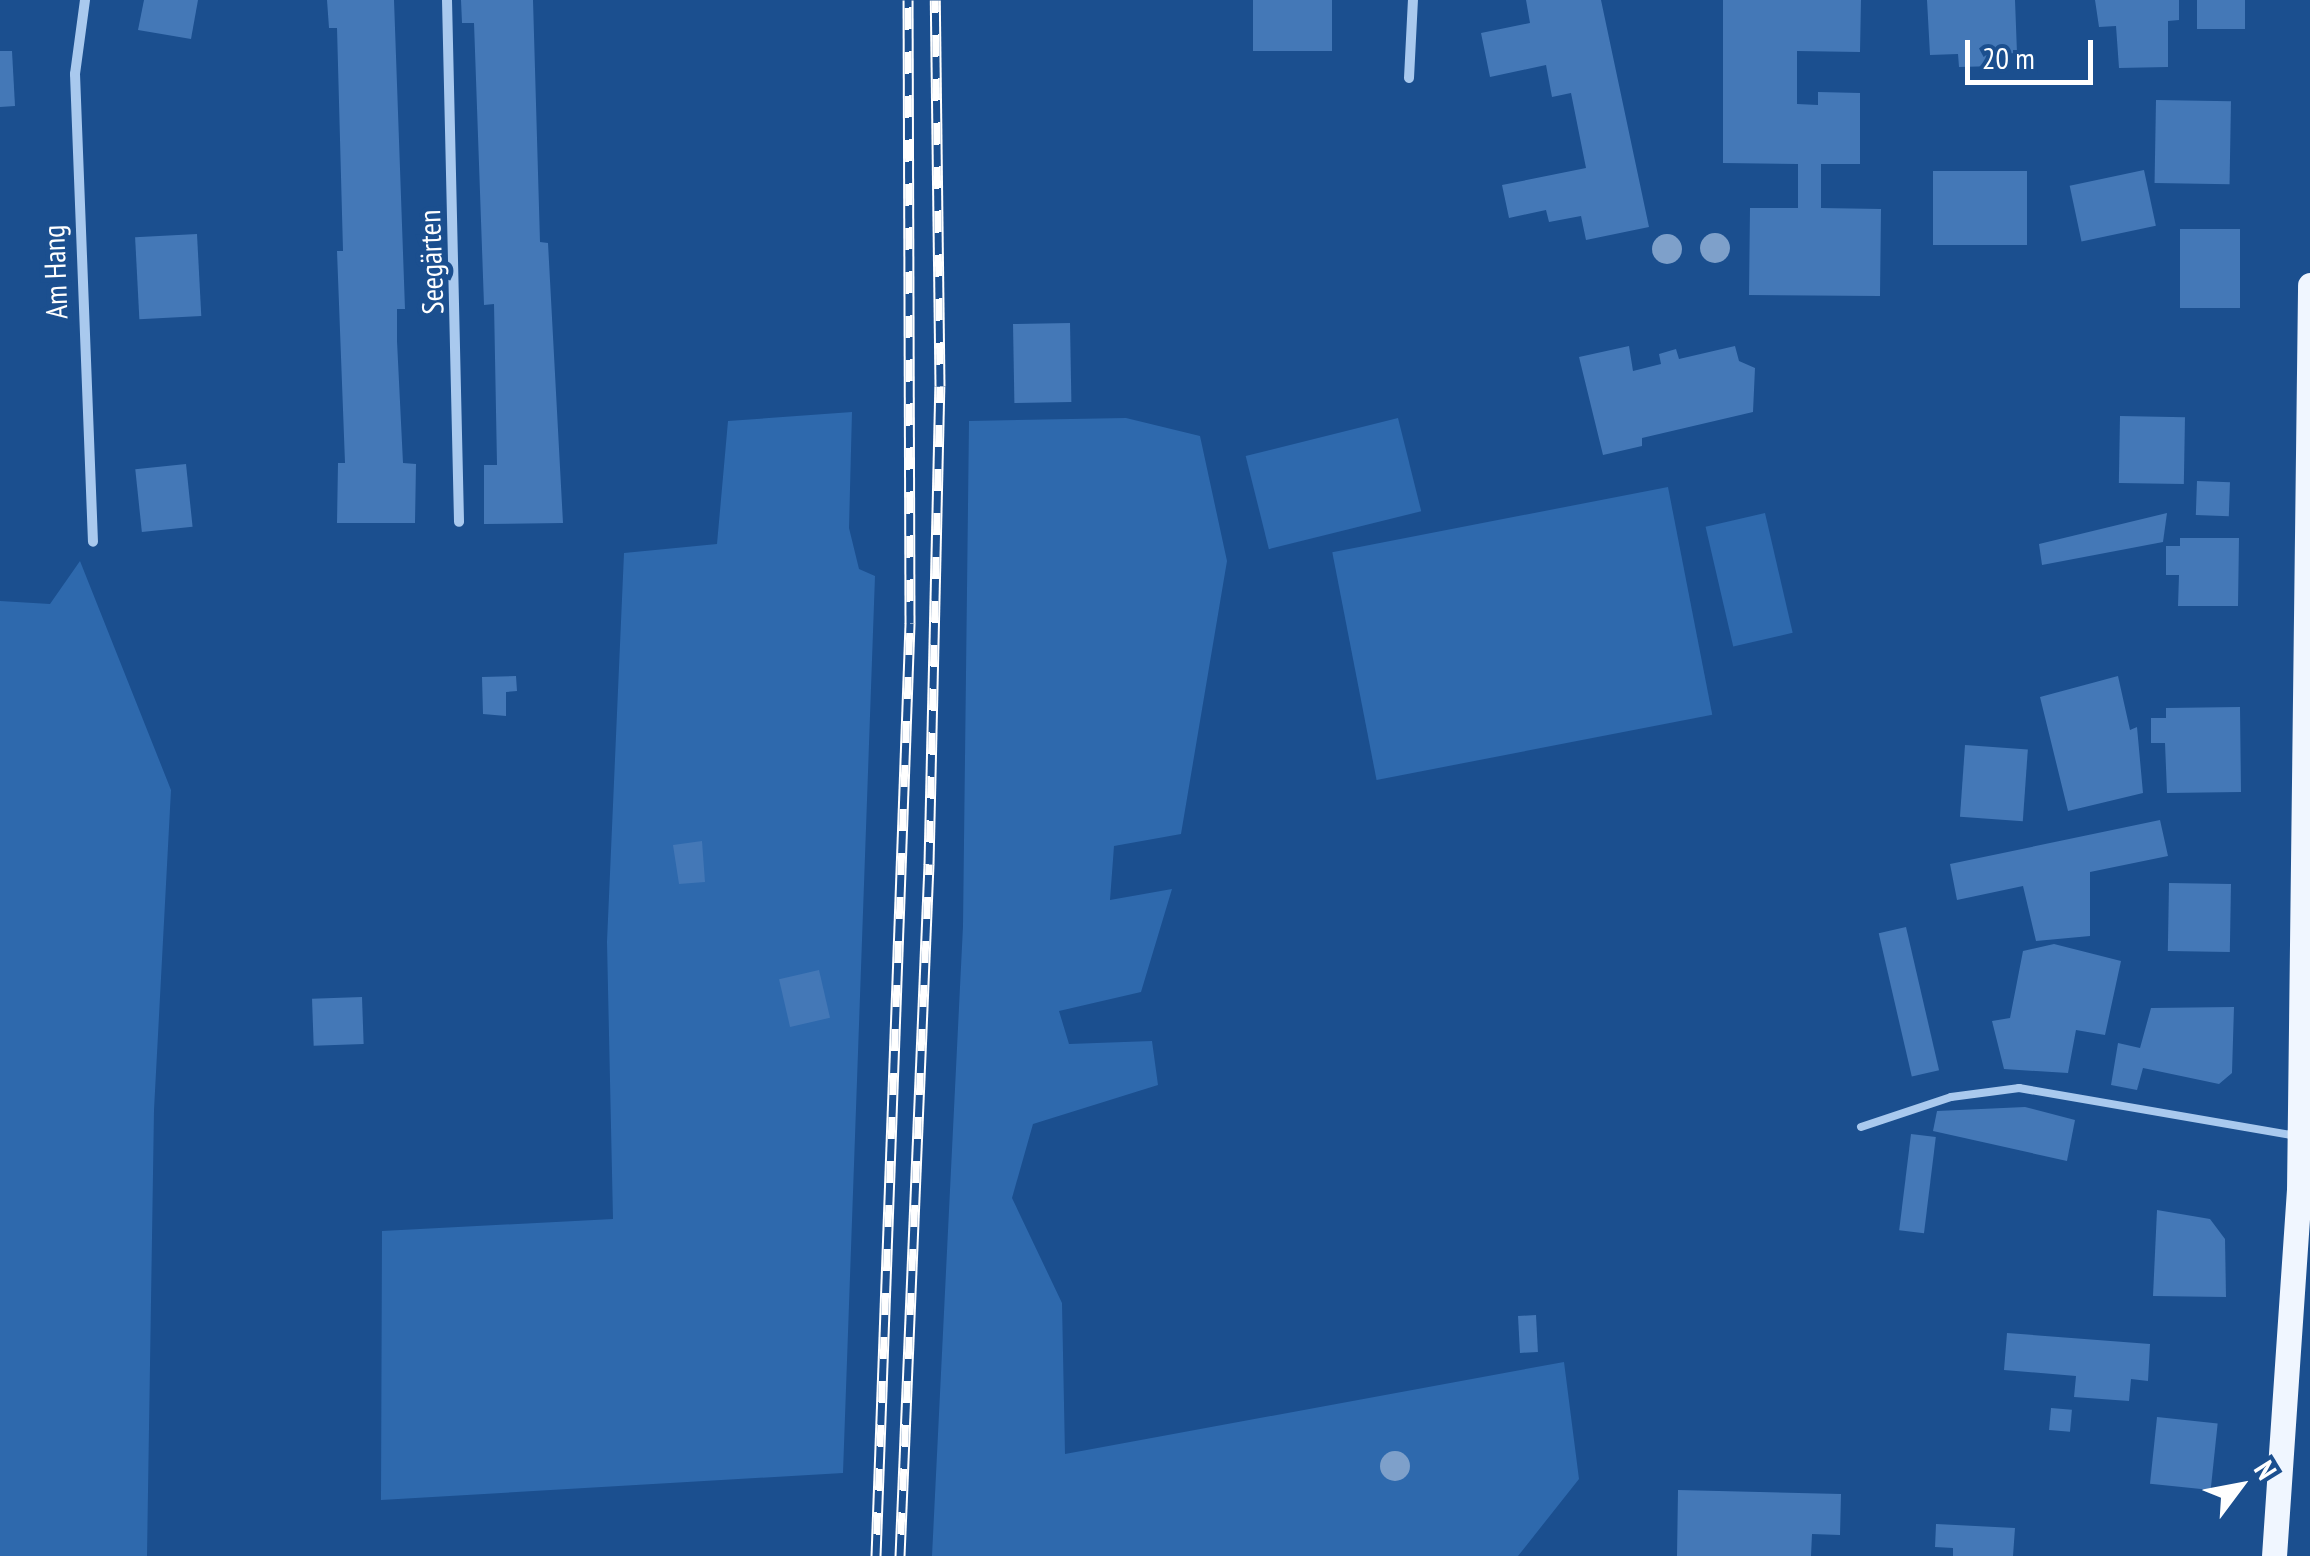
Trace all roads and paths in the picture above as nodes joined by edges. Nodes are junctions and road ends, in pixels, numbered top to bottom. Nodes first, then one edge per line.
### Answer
1 (85, 0) edge
2 (447, 0) edge
3 (1413, 0) edge
4 (1409, 78) dead end
5 (2310, 285) edge
6 (459, 522) dead end
7 (93, 542) dead end
8 (1861, 1127) dead end
9 (2300, 1136) junction
10 (2304, 1190) edge
11 (2274, 1556) edge

1 - 7 street, Am Hang
2 - 6 street, Seegärten
3 - 4 street
5 - 9 main road
8 - 9 lane
9 - 10 main road
10 - 11 main road

